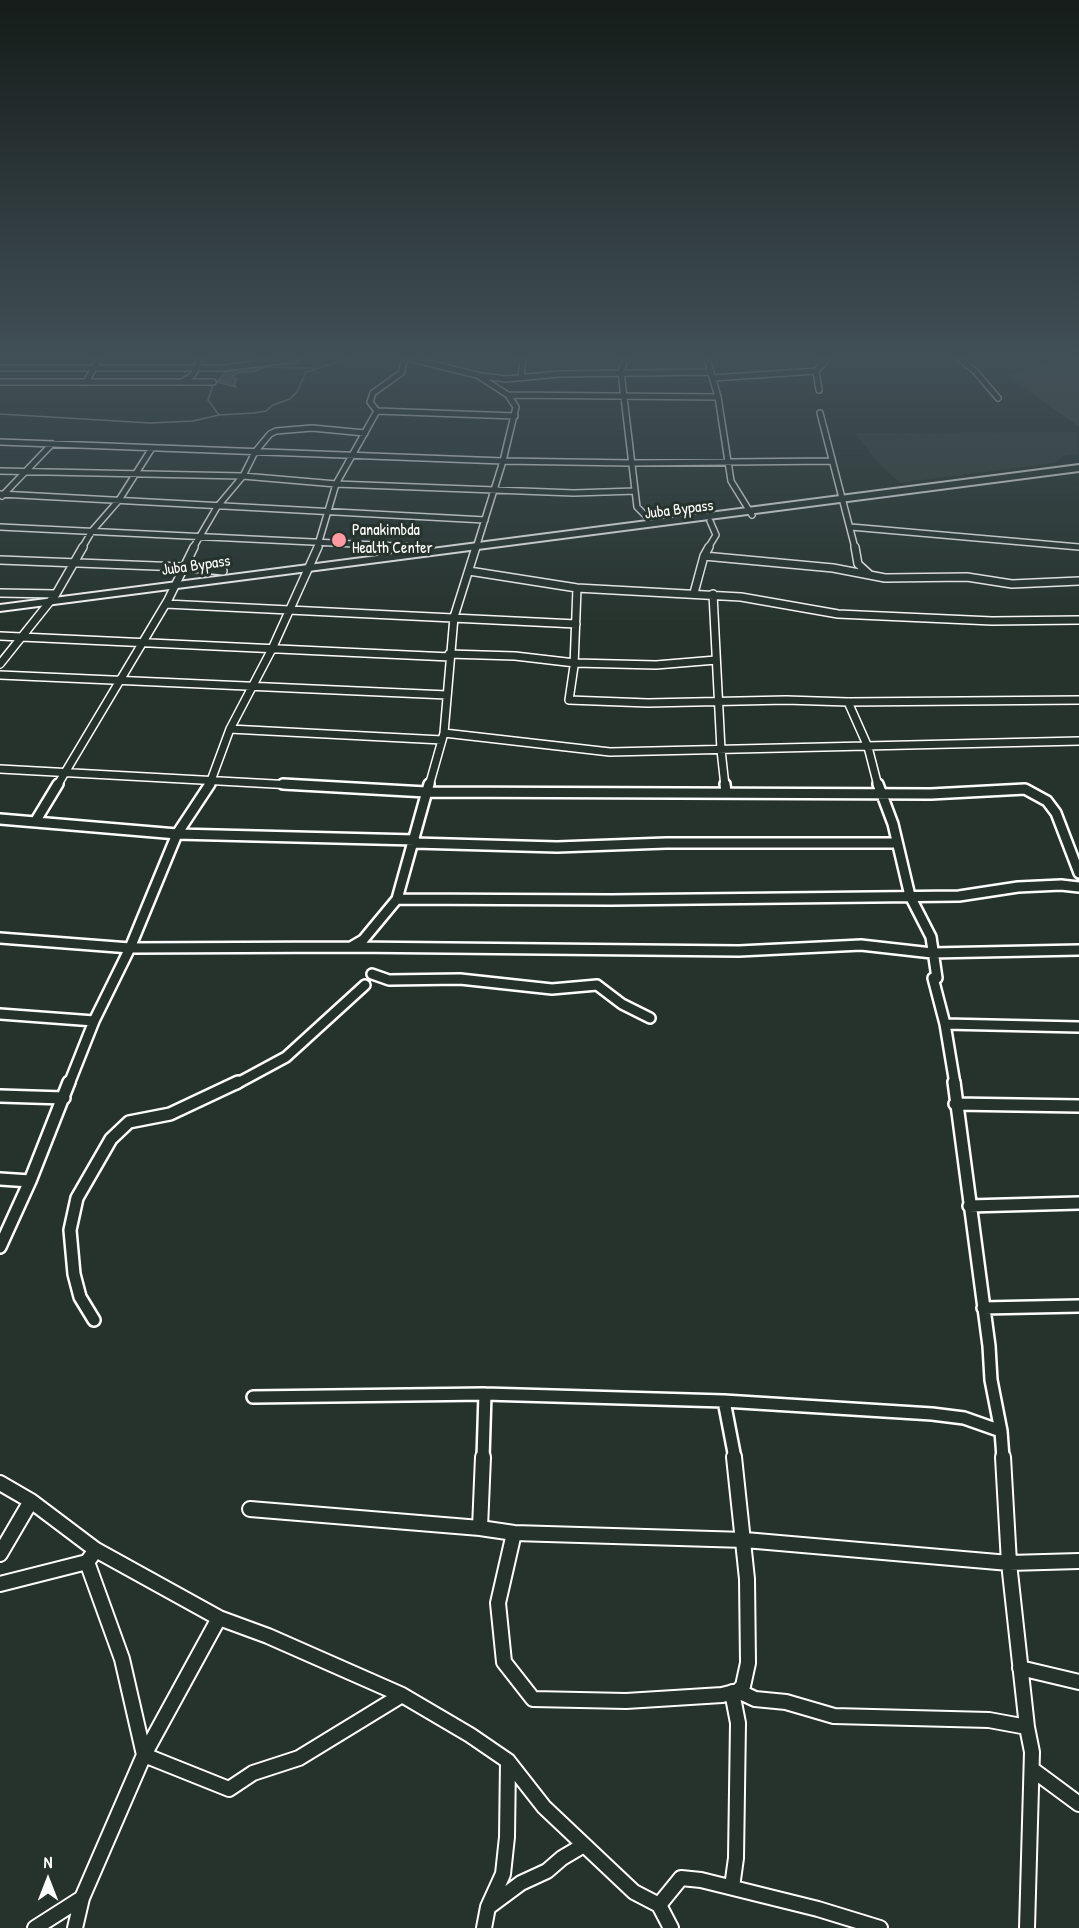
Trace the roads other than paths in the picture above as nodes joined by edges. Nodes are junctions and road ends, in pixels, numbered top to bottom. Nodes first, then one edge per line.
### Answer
1 (47, 449) edge
2 (151, 449) edge
3 (177, 449) edge
4 (258, 449) edge
5 (356, 449) edge
6 (506, 449) edge
7 (629, 449) edge
8 (725, 449) edge
9 (829, 449) edge
10 (255, 452) junction
11 (352, 455) junction
12 (727, 460) junction
13 (503, 461) junction
14 (832, 461) junction
15 (631, 463) junction
16 (1079, 468) edge
17 (0, 471) edge
18 (23, 473) junction
19 (135, 474) junction
20 (243, 476) junction
21 (336, 483) junction
22 (494, 490) junction
23 (635, 491) junction
24 (1, 495) edge
25 (119, 500) junction
26 (844, 500) junction
27 (217, 507) junction
28 (326, 513) junction
29 (750, 513) junction
30 (645, 515) dead end
31 (485, 520) junction
32 (710, 521) junction
33 (0, 526) edge
34 (851, 527) junction
35 (92, 531) junction
36 (199, 537) junction
37 (320, 542) junction
38 (417, 547) dead end
39 (1079, 547) edge
40 (475, 548) junction
41 (704, 556) junction
42 (0, 560) edge
43 (75, 564) junction
44 (182, 567) junction
45 (309, 569) junction
46 (223, 571) dead end
47 (469, 571) junction
48 (872, 576) junction
49 (1079, 581) edge
50 (174, 588) junction
51 (577, 588) junction
52 (0, 593) edge
53 (694, 593) junction
54 (713, 594) junction
55 (51, 601) junction
56 (166, 604) junction
57 (0, 608) edge
58 (290, 610) junction
59 (0, 614) edge
60 (454, 617) junction
61 (1079, 620) edge
62 (576, 624) junction
63 (0, 636) edge
64 (21, 638) junction
65 (144, 641) junction
66 (272, 649) junction
67 (450, 655) junction
68 (716, 660) junction
69 (575, 663) junction
70 (0, 664) edge
71 (0, 675) edge
72 (119, 681) junction
73 (252, 685) junction
74 (447, 695) junction
75 (1079, 700) edge
76 (720, 701) junction
77 (848, 702) junction
78 (230, 729) junction
79 (443, 737) junction
80 (1079, 741) edge
81 (868, 747) junction
82 (721, 750) junction
83 (0, 769) edge
84 (64, 773) junction
85 (212, 782) junction
86 (426, 792) junction
87 (726, 792) junction
88 (880, 793) junction
89 (0, 819) edge
90 (35, 822) junction
91 (177, 834) junction
92 (415, 842) junction
93 (897, 843) junction
94 (1079, 873) edge
95 (1079, 887) edge
96 (910, 896) junction
97 (397, 899) junction
98 (0, 938) edge
99 (351, 947) junction
100 (130, 948) junction
101 (1079, 950) edge
102 (932, 953) junction
103 (372, 974) dead end
104 (365, 985) dead end
105 (0, 1014) edge
106 (650, 1018) dead end
107 (94, 1021) junction
108 (945, 1024) junction
109 (1079, 1027) edge
110 (0, 1096) edge
111 (64, 1098) junction
112 (955, 1104) junction
113 (1079, 1106) edge
114 (0, 1179) edge
115 (30, 1180) junction
116 (1079, 1203) edge
117 (969, 1206) junction
118 (0, 1247) edge
119 (1079, 1306) edge
120 (983, 1308) junction
121 (94, 1320) dead end
122 (485, 1394) junction
123 (253, 1397) dead end
124 (724, 1401) junction
125 (1000, 1431) junction
126 (0, 1483) edge
127 (31, 1501) junction
128 (250, 1509) dead end
129 (480, 1528) junction
130 (514, 1533) junction
131 (745, 1540) junction
132 (96, 1550) junction
133 (0, 1554) edge
134 (1079, 1561) edge
135 (87, 1562) junction
136 (1009, 1563) junction
137 (0, 1584) edge
138 (219, 1618) junction
139 (1020, 1668) junction
140 (1079, 1682) edge
141 (735, 1692) junction
142 (402, 1695) junction
143 (1027, 1727) junction
144 (144, 1755) junction
145 (508, 1761) junction
146 (1033, 1770) junction
147 (1079, 1804) edge
148 (584, 1845) junction
149 (732, 1887) junction
150 (82, 1898) junction
151 (659, 1905) junction
152 (488, 1907) junction
153 (34, 1928) edge
154 (75, 1928) edge
155 (484, 1928) edge
156 (671, 1928) edge
157 (880, 1928) edge
158 (1027, 1928) edge

1 - 18 street
2 - 19 street
3 - 10 street
4 - 10 street
5 - 11 street
6 - 13 street
7 - 15 street
8 - 12 street
9 - 14 street
10 - 11 street
10 - 20 street
11 - 13 street
11 - 21 street
12 - 14 street
12 - 15 street
12 - 29 street
13 - 15 street
13 - 22 street
14 - 26 street
15 - 23 street
16 - 26 main road, Juba Bypass
17 - 18 street
18 - 19 street
18 - 24 street
19 - 20 street
19 - 25 street
20 - 21 street
20 - 27 street
21 - 22 street
21 - 28 street
22 - 23 street
22 - 31 street
23 - 30 street
24 - 25 street
25 - 27 street
25 - 35 street
26 - 29 main road, Juba Bypass
26 - 34 street
27 - 28 street
27 - 36 street
28 - 31 street
28 - 37 street
29 - 32 main road, Juba Bypass
29 - 40 main road, Juba Bypass
31 - 40 street
32 - 40 main road, Juba Bypass
32 - 41 street
33 - 35 street
34 - 39 street
34 - 48 street
35 - 36 street
35 - 43 street
36 - 37 street
36 - 44 street
37 - 38 street
37 - 45 street
40 - 45 main road, Juba Bypass
40 - 47 street
41 - 48 street
41 - 53 street
42 - 43 street
43 - 44 street
43 - 55 street
44 - 46 street
44 - 50 street
45 - 50 main road, Juba Bypass
45 - 58 street
47 - 51 street
47 - 60 street
48 - 49 street
50 - 55 main road, Juba Bypass
50 - 56 street
51 - 53 street
51 - 62 street
52 - 55 street
53 - 54 street
54 - 61 street
54 - 68 street
55 - 57 main road, Juba Bypass
55 - 59 main road, Juba Bypass
55 - 64 street
56 - 58 street
56 - 65 street
58 - 60 street
58 - 66 street
60 - 62 street
60 - 67 street
62 - 69 street
63 - 64 street
64 - 65 street
64 - 70 street
65 - 66 street
65 - 72 street
66 - 67 street
66 - 73 street
67 - 69 street
67 - 74 street
68 - 69 street
68 - 76 street
69 - 76 street
71 - 72 street
72 - 73 street
72 - 84 street
73 - 74 street
73 - 78 street
74 - 79 street
75 - 77 street
76 - 77 street
76 - 82 street
77 - 81 street
78 - 79 street
78 - 85 street
79 - 82 street
79 - 86 street
80 - 81 street
81 - 82 street
81 - 88 street
82 - 87 street
83 - 84 street
84 - 85 street
84 - 90 street
85 - 86 street
85 - 91 street
86 - 87 street
86 - 92 street
87 - 88 street
88 - 93 street
88 - 94 street
89 - 90 street
90 - 91 street
91 - 92 street
91 - 100 street
92 - 93 street
92 - 97 street
93 - 96 street
95 - 96 street
96 - 97 street
96 - 102 street
97 - 99 street
98 - 100 street
99 - 100 street
99 - 102 street
100 - 107 street
101 - 102 street
102 - 108 street
103 - 106 street
104 - 121 street
105 - 107 street
107 - 111 street
108 - 109 street
108 - 112 street
110 - 111 street
111 - 115 street
112 - 113 street
112 - 117 street
114 - 115 street
115 - 118 street
116 - 117 street
117 - 120 street
119 - 120 street
120 - 125 street
122 - 123 street
122 - 124 street
122 - 129 street
124 - 125 street
124 - 131 street
125 - 136 street
126 - 127 street
127 - 132 street
127 - 133 street
128 - 129 street
129 - 130 street
130 - 131 street
130 - 141 street
131 - 136 street
131 - 141 street
132 - 135 street
132 - 138 street
134 - 136 street
135 - 137 street
135 - 144 street
136 - 139 street
138 - 142 street
138 - 144 street
139 - 140 street
139 - 143 street
141 - 143 street
141 - 149 street
142 - 144 street
142 - 145 street
143 - 146 street
144 - 150 street
145 - 148 street
145 - 152 street
146 - 147 street
146 - 158 street
148 - 151 street
148 - 152 street
149 - 151 street
149 - 157 street
150 - 153 street
150 - 154 street
151 - 156 street
152 - 155 street

